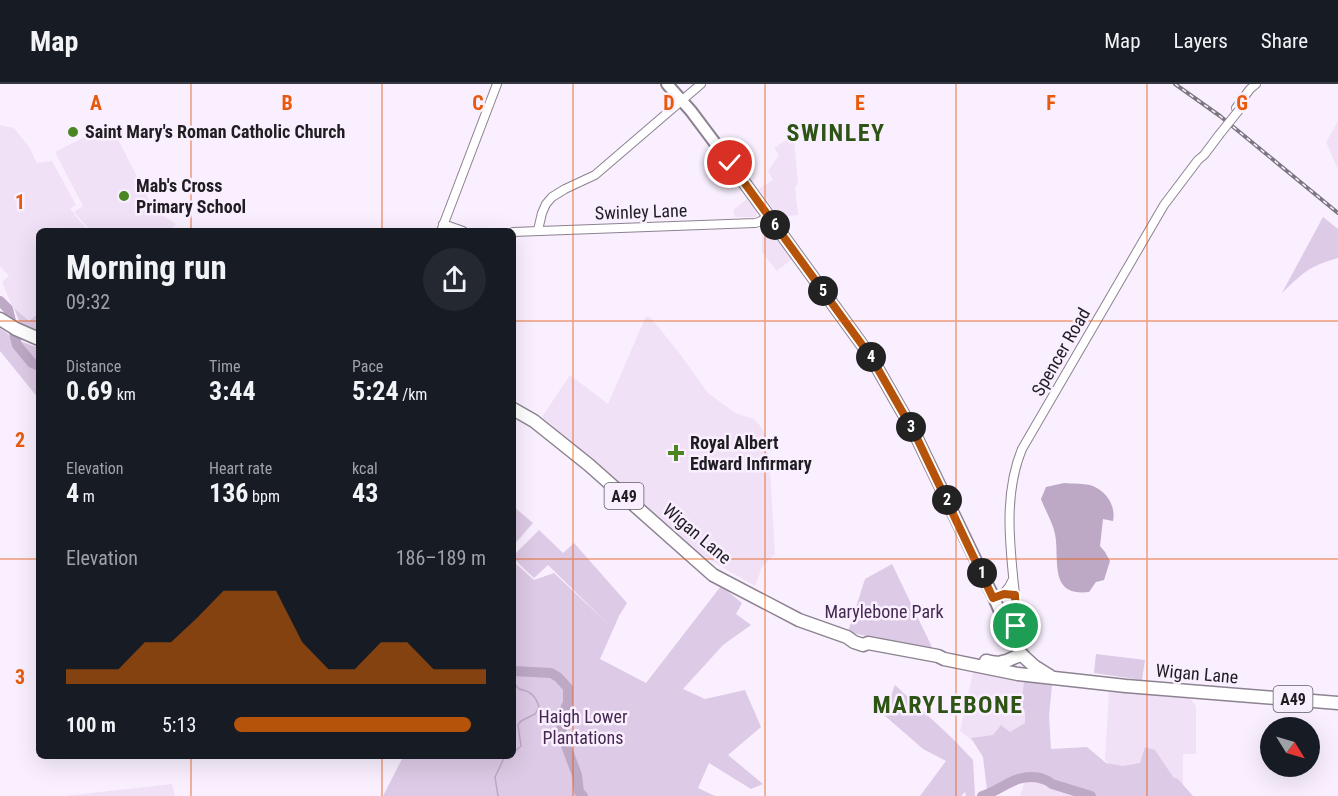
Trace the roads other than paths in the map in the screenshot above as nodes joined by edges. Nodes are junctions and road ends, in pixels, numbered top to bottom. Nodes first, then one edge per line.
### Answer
1 (497, 84) edge
2 (667, 84) edge
3 (701, 84) edge
4 (1256, 84) edge
5 (682, 100) junction
6 (768, 216) junction
7 (442, 228) edge
8 (537, 230) junction
9 (516, 232) edge
10 (3, 321) edge
11 (36, 338) edge
12 (516, 411) edge
13 (1012, 579) junction
14 (1015, 595) junction
15 (998, 596) junction
16 (1017, 654) junction
17 (938, 656) junction
18 (1018, 673) junction
19 (1054, 678) junction
20 (1338, 703) edge

1 - 7 street
2 - 5 main road
3 - 5 street
4 - 13 street, Spencer Road, bridge
5 - 6 main road
5 - 8 street
6 - 8 street, Swinley Lane
6 - 15 main road
8 - 9 street, Swinley Lane
10 - 11 highway
12 - 17 highway, Wigan Lane / A49
13 - 14 street, Spencer Road
13 - 15 street, Spencer Road
14 - 15 street
14 - 16 street, Spencer Road
15 - 16 main road
16 - 17 highway, Wigan Lane / A49
16 - 18 highway
16 - 19 highway, Wigan Lane / A49
17 - 18 highway, Wigan Lane / A49
18 - 19 highway, Wigan Lane / A49
19 - 20 highway, Wigan Lane / A49

